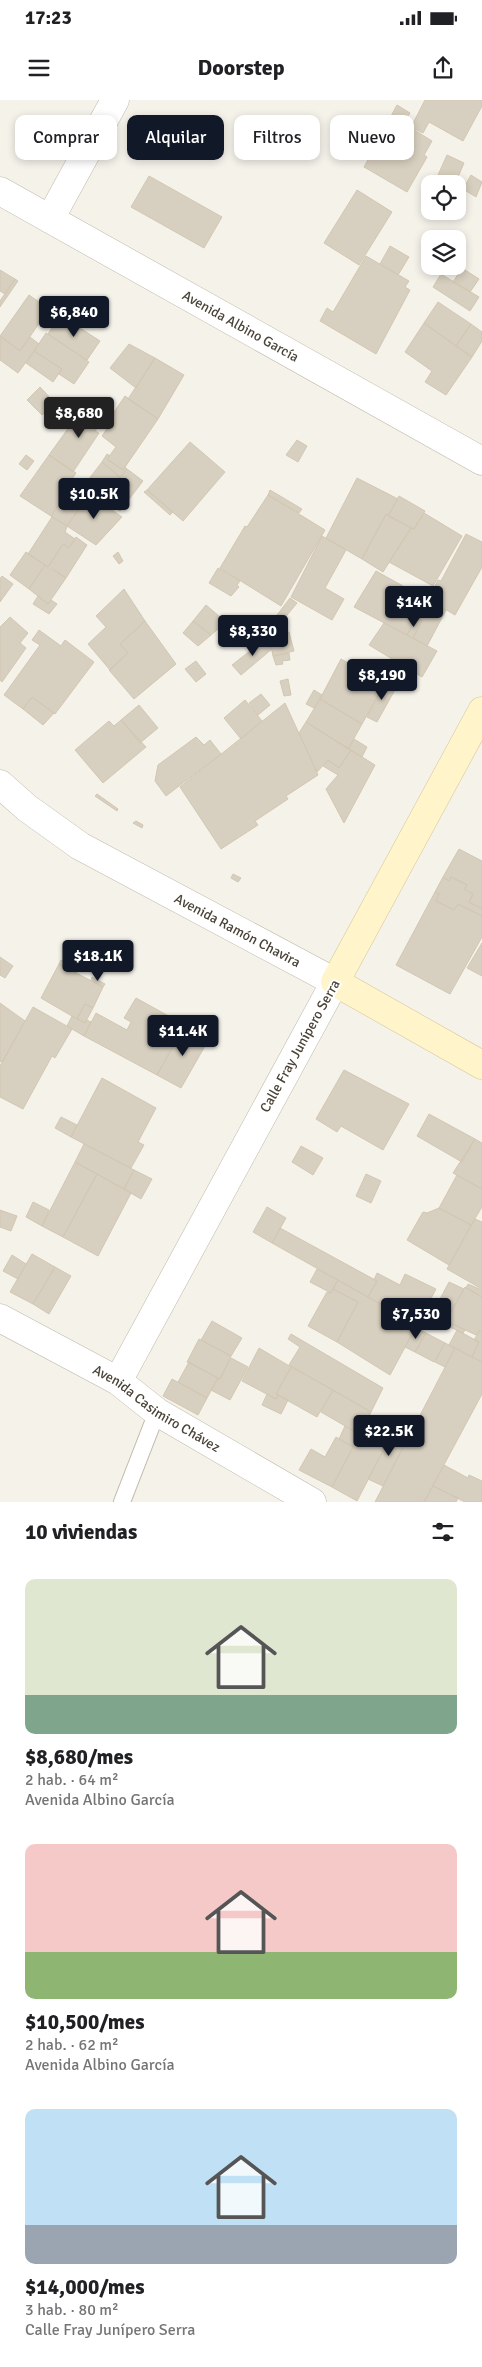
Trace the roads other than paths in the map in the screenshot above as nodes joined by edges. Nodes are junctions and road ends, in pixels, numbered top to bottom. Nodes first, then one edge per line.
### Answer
1 (115, 100) edge
2 (0, 191) edge
3 (50, 219) junction
4 (482, 461) edge
5 (482, 711) edge
6 (0, 784) edge
7 (335, 982) junction
8 (482, 1065) edge
9 (0, 1318) edge
10 (118, 1381) junction
11 (156, 1412) junction
12 (122, 1502) edge
13 (312, 1502) edge

1 - 3 street
2 - 3 street, Avenida Albino García
3 - 4 street, Avenida Albino García
5 - 7 main road, Calle Fray Junípero Serra
6 - 7 street, Avenida Ramón Chavira
7 - 8 main road, Avenida Ramón Chavira
7 - 10 street, Calle Fray Junípero Serra
9 - 10 street, Avenida Casimiro Chávez
10 - 11 street, Avenida Casimiro Chávez
11 - 12 lane
11 - 13 street, Avenida Casimiro Chávez

